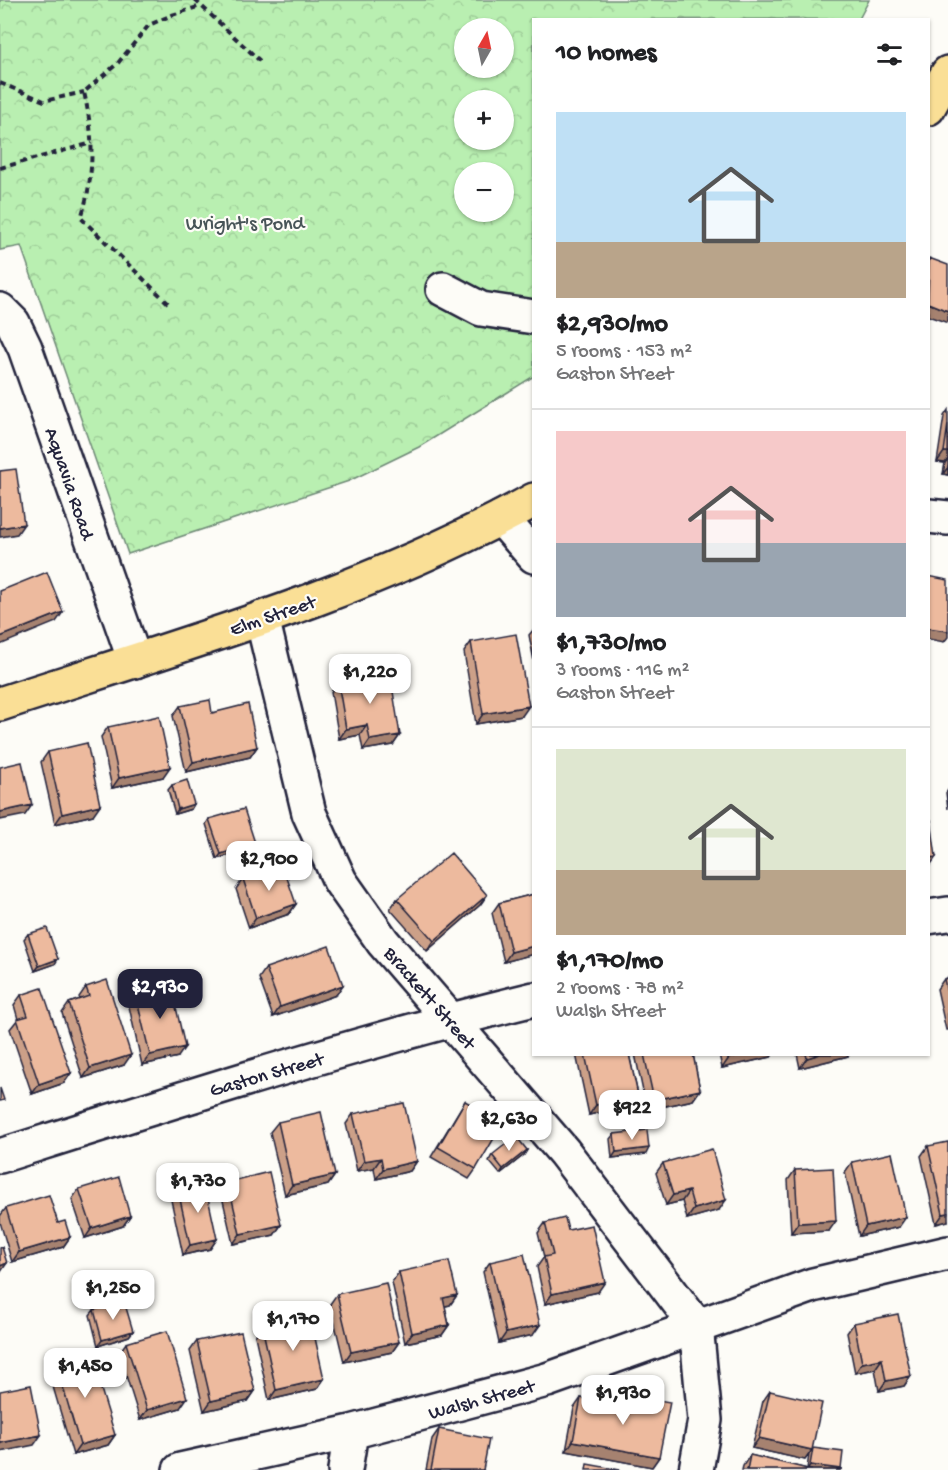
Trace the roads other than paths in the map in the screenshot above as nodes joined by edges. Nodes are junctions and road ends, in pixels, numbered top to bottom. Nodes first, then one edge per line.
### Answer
1 (948, 73) edge
2 (930, 104) edge
3 (443, 289) dead end
4 (0, 310) edge
5 (532, 317) edge
6 (532, 501) edge
7 (930, 516) edge
8 (501, 518) junction
9 (948, 518) edge
10 (532, 554) edge
11 (262, 618) junction
12 (135, 661) junction
13 (0, 704) edge
14 (948, 914) edge
15 (930, 918) edge
16 (532, 999) edge
17 (450, 1019) junction
18 (0, 1156) edge
19 (948, 1253) edge
20 (696, 1325) junction
21 (351, 1432) junction
22 (180, 1470) edge
23 (345, 1470) edge
24 (696, 1470) edge

1 - 2 main road
3 - 5 street
4 - 12 street, Aquavia Road
6 - 8 main road, Elm Street
7 - 9 street
8 - 10 street
8 - 11 main road, Elm Street
11 - 12 main road, Elm Street
11 - 17 street, Brackett Street
12 - 13 main road, Elm Street
14 - 15 street
16 - 17 street, Gaston Street
17 - 18 street, Gaston Street
17 - 20 street, Brackett Street
19 - 20 street, Walsh Street
20 - 21 street, Walsh Street
20 - 24 street
21 - 22 street, Walsh Street
21 - 23 street

